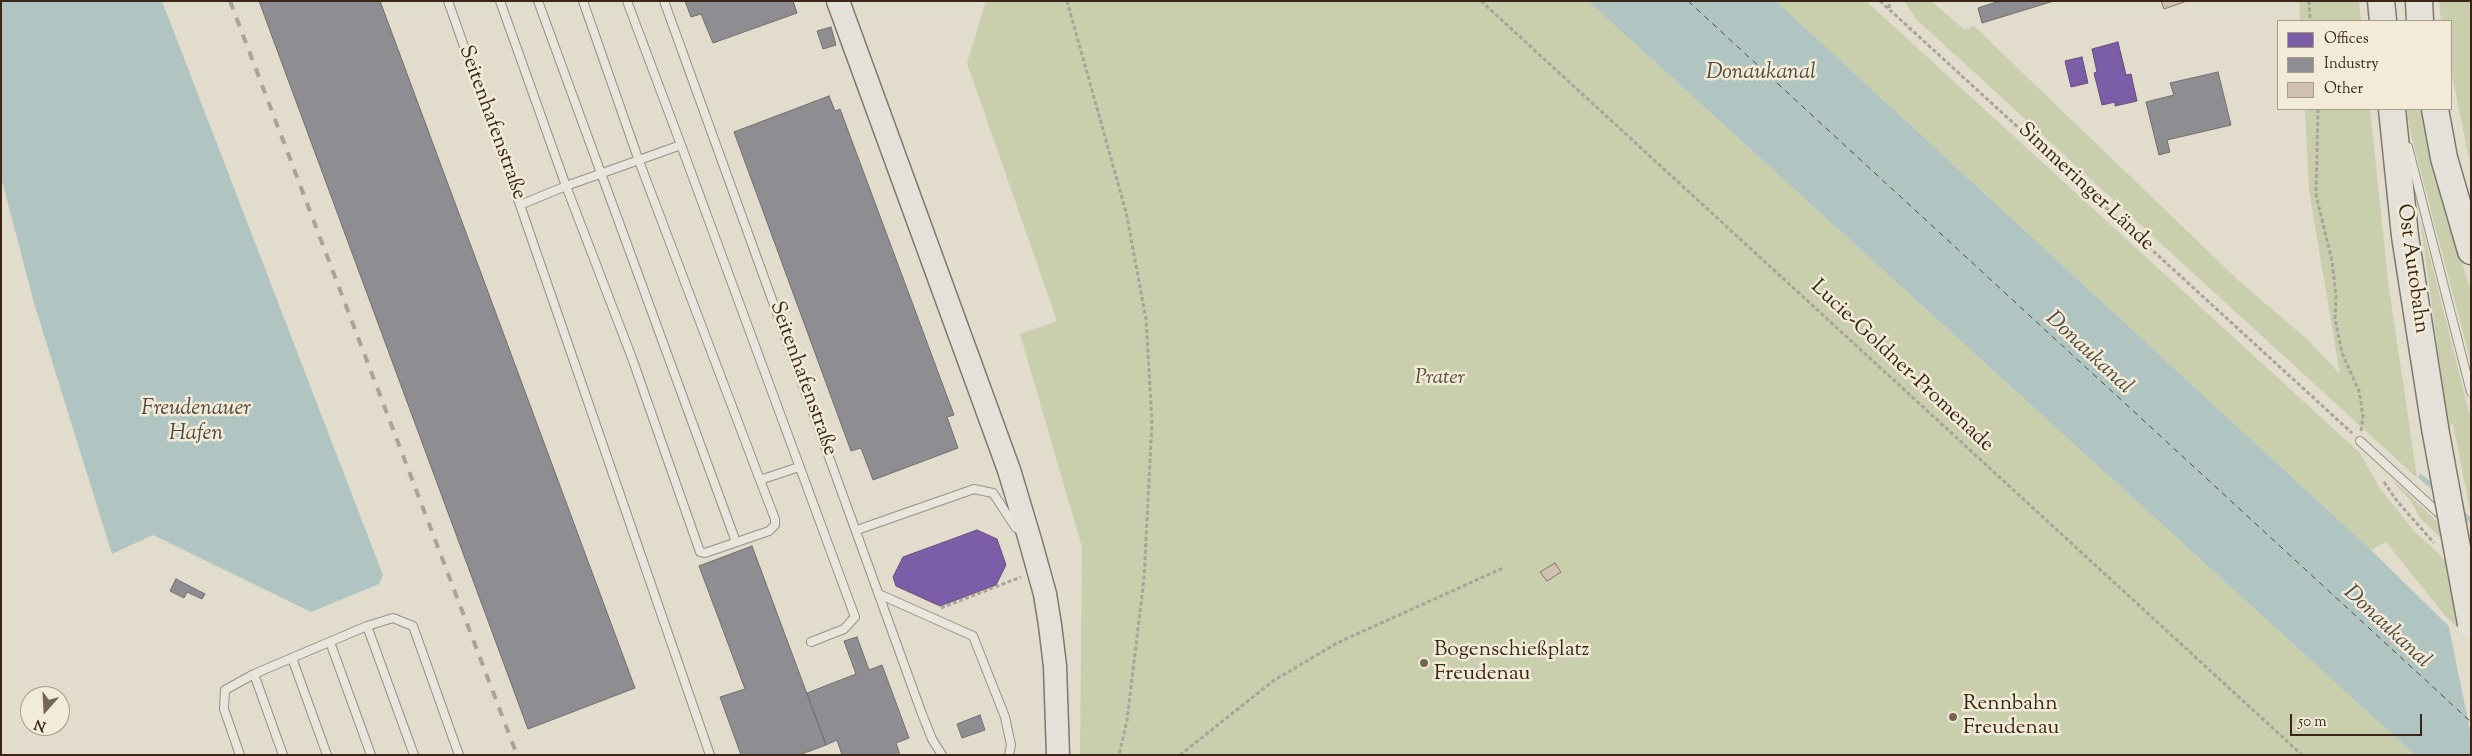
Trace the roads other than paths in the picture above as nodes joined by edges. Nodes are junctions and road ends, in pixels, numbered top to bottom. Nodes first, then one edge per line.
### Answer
1 (448, 1) edge
2 (500, 1) edge
3 (538, 1) edge
4 (582, 1) edge
5 (627, 1) edge
6 (664, 1) edge
7 (838, 1) edge
8 (2381, 1) edge
9 (2419, 1) edge
10 (2383, 20) edge
11 (2420, 20) edge
12 (2392, 110) edge
13 (2398, 110) edge
14 (2435, 110) edge
15 (2404, 132) dead end
16 (2406, 142) dead end
17 (681, 145) junction
18 (639, 161) junction
19 (600, 174) junction
20 (566, 186) junction
21 (520, 205) junction
22 (2471, 250) edge
23 (2471, 392) edge
24 (2360, 441) road end
25 (799, 467) junction
26 (760, 480) junction
27 (857, 530) junction
28 (1018, 533) dead end
29 (2464, 536) dead end
30 (736, 542) junction
31 (1034, 590) dead end
32 (881, 595) junction
33 (2471, 624) edge
34 (1050, 625) junction
35 (367, 626) junction
36 (330, 642) junction
37 (811, 642) dead end
38 (292, 658) junction
39 (254, 674) junction
40 (240, 755) edge
41 (283, 755) edge
42 (327, 755) edge
43 (371, 755) edge
44 (414, 755) edge
45 (459, 755) edge
46 (710, 755) edge
47 (942, 755) edge
48 (1009, 755) edge
49 (1058, 755) edge

1 - 21 lane, Seitenhafenstraße
2 - 20 lane
3 - 19 lane
4 - 18 lane
5 - 17 lane
6 - 27 lane, Seitenhafenstraße
7 - 34 main road
8 - 10 highway
9 - 11 highway
12 - 33 highway, Ost Autobahn, bridge
13 - 15 lane
14 - 22 highway
16 - 23 lane
17 - 18 lane
17 - 25 lane
18 - 19 lane
18 - 26 lane
19 - 20 lane
19 - 30 lane
20 - 21 lane
20 - 30 lane
21 - 46 lane, Seitenhafenstraße
24 - 29 lane
25 - 26 lane
25 - 37 lane
26 - 30 lane
27 - 28 lane
27 - 32 lane, Seitenhafenstraße
31 - 34 lane
32 - 47 lane, Seitenhafenstraße
32 - 48 lane
34 - 49 main road
35 - 36 lane
35 - 44 lane
35 - 45 lane
36 - 38 lane
36 - 43 lane
38 - 39 lane
38 - 42 lane
39 - 40 lane
39 - 41 lane

